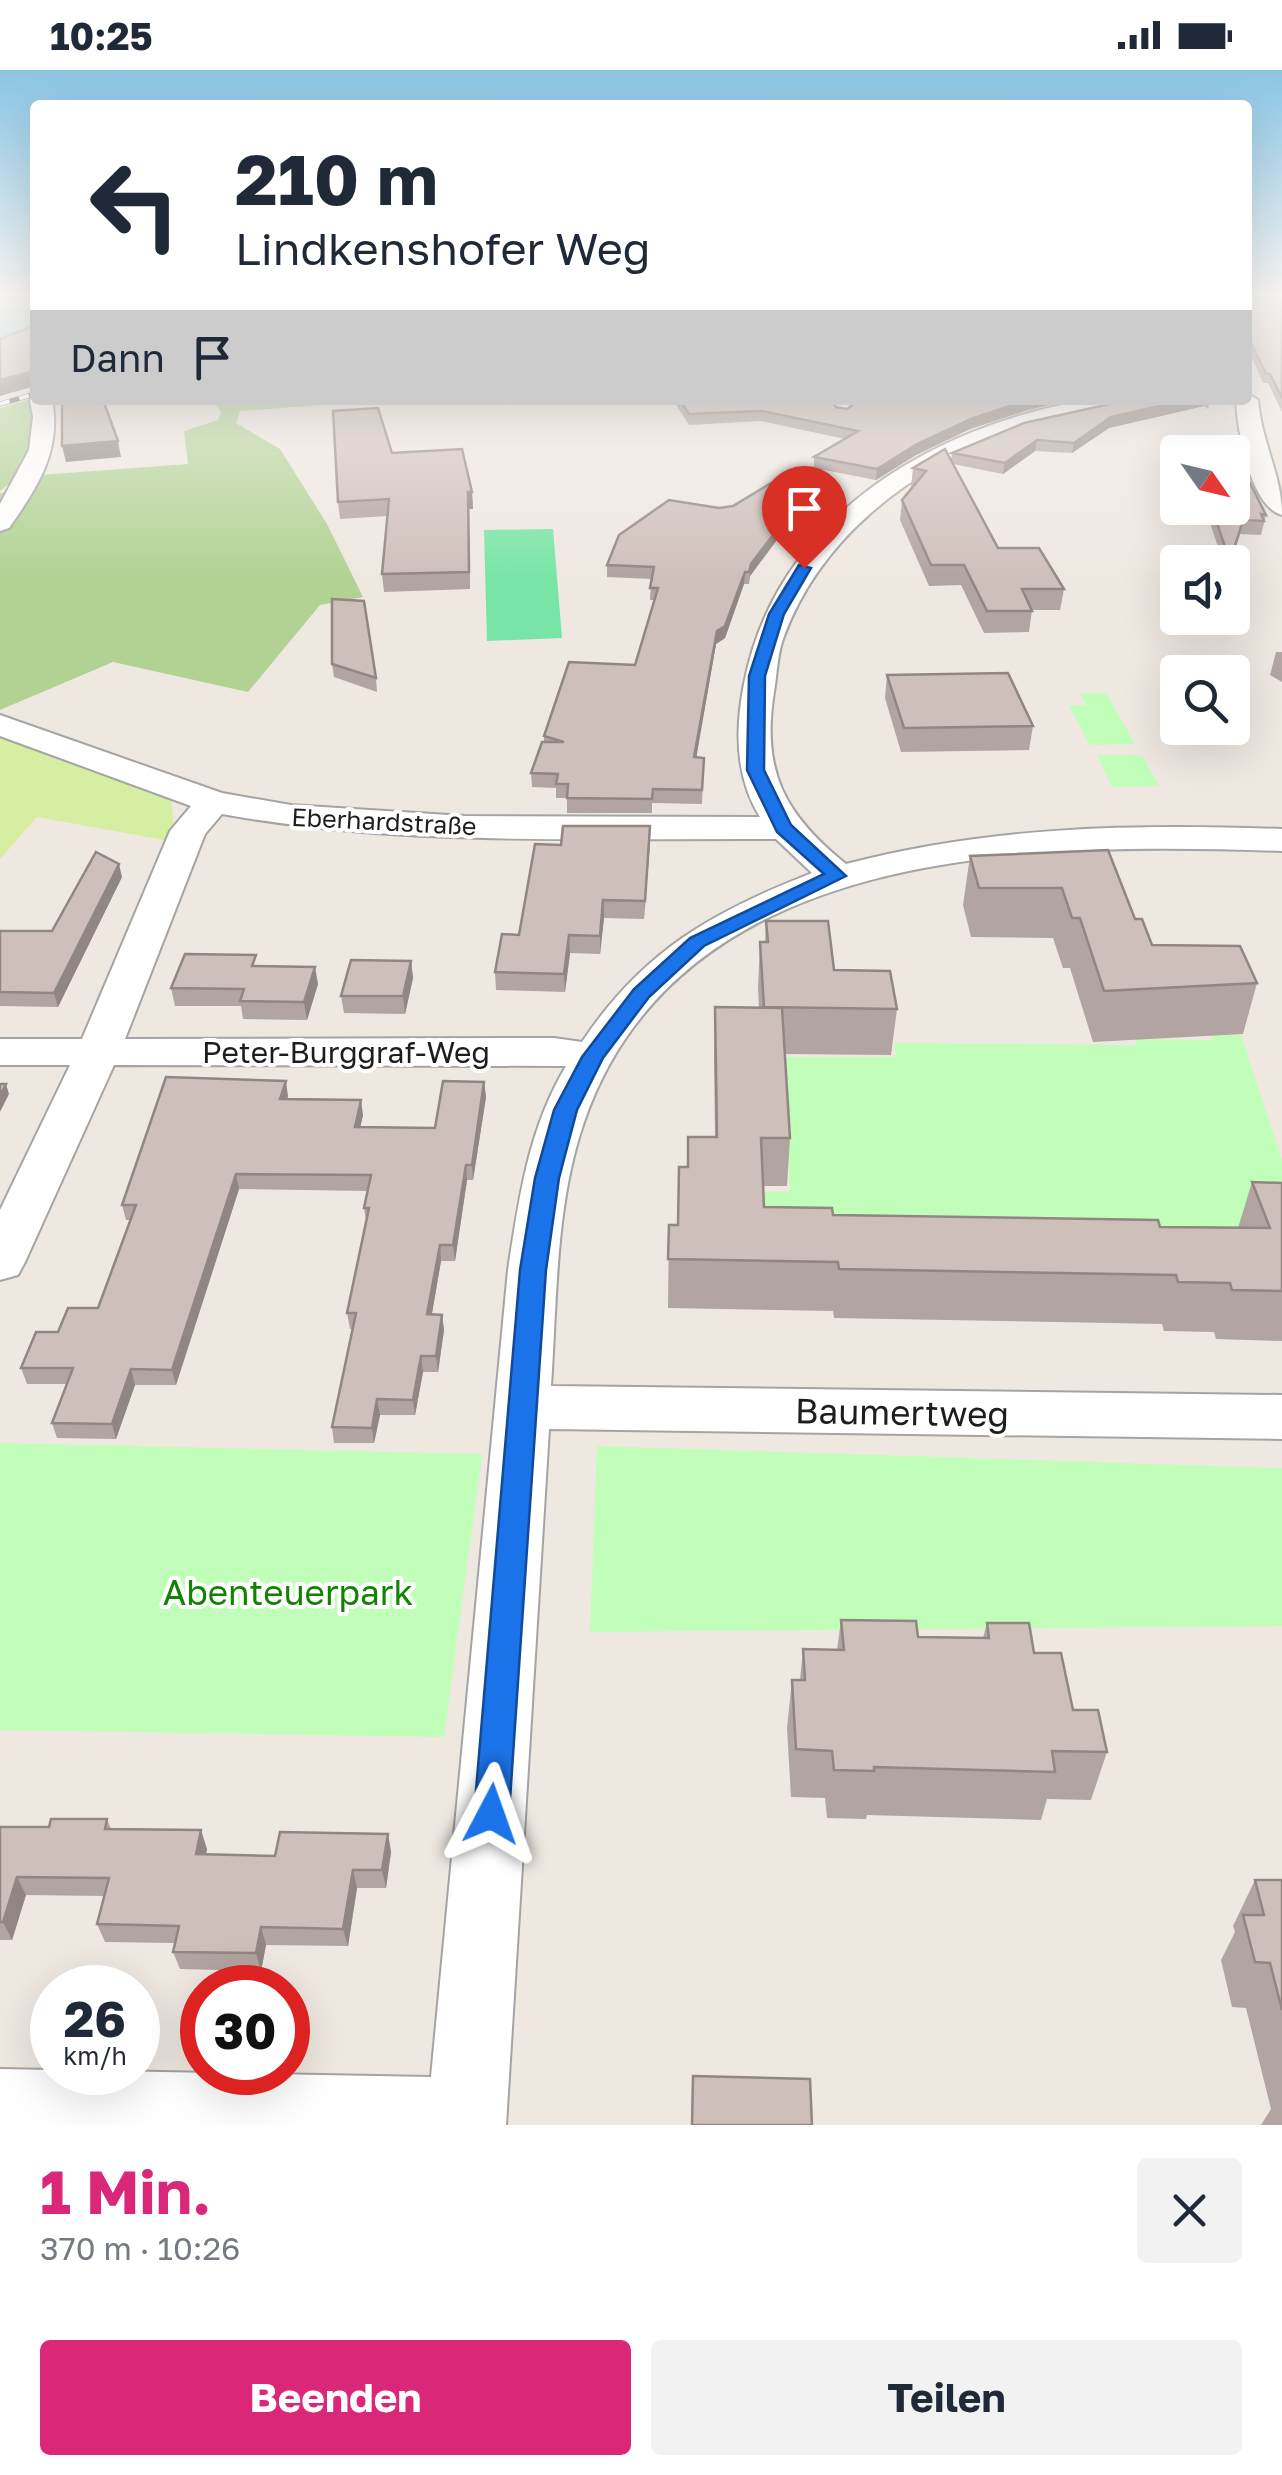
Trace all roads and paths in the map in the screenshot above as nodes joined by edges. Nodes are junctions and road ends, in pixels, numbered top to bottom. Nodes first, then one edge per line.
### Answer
1 (39, 405) edge
2 (1036, 405) edge
3 (1098, 405) edge
4 (1250, 405) edge
5 (1054, 413) junction
6 (1282, 507) edge
7 (0, 522) edge
8 (0, 725) edge
9 (214, 802) junction
10 (783, 828) junction
11 (1282, 840) edge
12 (837, 876) junction
13 (0, 1052) edge
14 (98, 1054) junction
15 (593, 1057) junction
16 (0, 1262) edge
17 (522, 1406) junction
18 (1282, 1417) edge
19 (0, 2108) edge
20 (467, 2121) edge

1 - 7 street
2 - 5 street
3 - 5 street
4 - 6 street
5 - 10 street
8 - 9 street, Eberhardstraße
9 - 10 street, Eberhardstraße
9 - 14 street
10 - 12 street
11 - 12 street
12 - 15 street
13 - 14 street, Peter-Burggraf-Weg
14 - 15 street, Peter-Burggraf-Weg
14 - 16 street
15 - 17 street
17 - 18 street, Baumertweg
17 - 20 street
19 - 20 street

